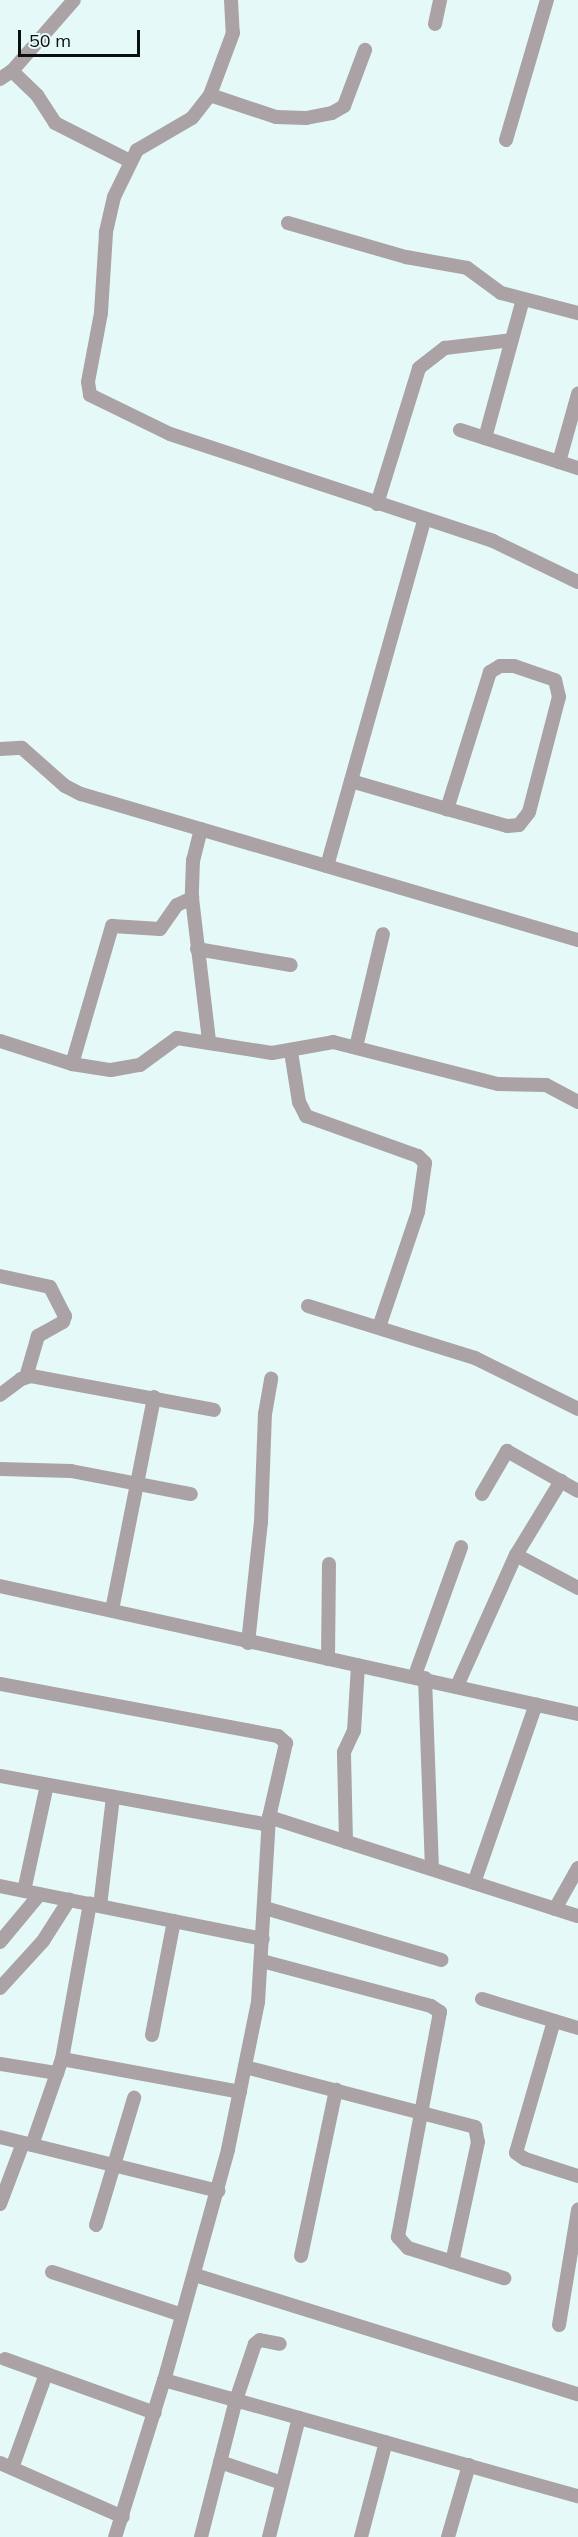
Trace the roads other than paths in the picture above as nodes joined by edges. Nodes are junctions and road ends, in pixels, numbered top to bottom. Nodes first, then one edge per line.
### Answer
1 (74, 0) edge
2 (231, 0) edge
3 (440, 0) edge
4 (546, 0) edge
5 (435, 24) dead end
6 (365, 50) dead end
7 (12, 71) junction
8 (0, 79) edge
9 (210, 94) junction
10 (506, 140) dead end
11 (130, 161) junction
12 (288, 223) dead end
13 (523, 299) junction
14 (578, 313) edge
15 (512, 340) junction
16 (578, 394) edge
17 (460, 430) dead end
18 (485, 438) junction
19 (559, 462) junction
20 (578, 468) edge
21 (377, 504) junction
22 (424, 521) junction
23 (578, 582) edge
24 (0, 749) edge
25 (351, 781) junction
26 (447, 809) junction
27 (201, 829) junction
28 (327, 866) junction
29 (192, 898) junction
30 (383, 934) dead end
31 (578, 940) edge
32 (197, 949) junction
33 (291, 965) dead end
34 (209, 1040) junction
35 (0, 1041) edge
36 (356, 1047) junction
37 (291, 1052) junction
38 (72, 1064) junction
39 (578, 1102) edge
40 (0, 1276) edge
41 (308, 1306) dead end
42 (379, 1327) junction
43 (26, 1377) junction
44 (271, 1379) dead end
45 (0, 1395) edge
46 (154, 1397) junction
47 (213, 1410) dead end
48 (578, 1410) edge
49 (0, 1469) edge
50 (561, 1481) junction
51 (138, 1482) junction
52 (578, 1491) edge
53 (191, 1494) dead end
54 (482, 1494) dead end
55 (460, 1547) dead end
56 (516, 1555) junction
57 (329, 1564) dead end
58 (0, 1586) edge
59 (578, 1587) edge
60 (112, 1610) junction
61 (248, 1643) junction
62 (328, 1659) junction
63 (358, 1665) junction
64 (420, 1676) junction
65 (0, 1684) edge
66 (457, 1686) junction
67 (536, 1704) junction
68 (576, 1710) edge
69 (0, 1776) edge
70 (47, 1785) junction
71 (113, 1797) junction
72 (269, 1821) junction
73 (346, 1842) junction
74 (578, 1868) edge
75 (432, 1869) junction
76 (474, 1883) junction
77 (0, 1886) edge
78 (24, 1891) junction
79 (40, 1894) junction
80 (69, 1900) junction
81 (95, 1905) junction
82 (265, 1908) junction
83 (555, 1909) junction
84 (578, 1916) edge
85 (174, 1921) junction
86 (263, 1940) junction
87 (0, 1942) edge
88 (442, 1960) dead end
89 (262, 1961) junction
90 (0, 1988) edge
91 (482, 1999) dead end
92 (554, 2021) junction
93 (578, 2028) edge
94 (152, 2035) dead end
95 (62, 2059) junction
96 (0, 2064) edge
97 (244, 2067) junction
98 (57, 2073) junction
99 (336, 2090) junction
100 (240, 2092) junction
101 (134, 2098) dead end
102 (419, 2111) junction
103 (0, 2137) edge
104 (28, 2144) junction
105 (117, 2167) junction
106 (578, 2176) edge
107 (218, 2191) junction
108 (0, 2204) edge
109 (578, 2210) edge
110 (96, 2225) dead end
111 (301, 2256) dead end
112 (452, 2262) junction
113 (52, 2272) dead end
114 (195, 2275) junction
115 (504, 2278) dead end
116 (182, 2315) junction
117 (560, 2325) dead end
118 (280, 2344) dead end
119 (5, 2359) dead end
120 (46, 2374) junction
121 (164, 2380) junction
122 (578, 2394) edge
123 (236, 2400) junction
124 (154, 2413) junction
125 (299, 2418) junction
126 (386, 2442) junction
127 (220, 2462) junction
128 (469, 2465) junction
129 (6, 2466) edge
130 (282, 2482) junction
131 (578, 2496) edge
132 (123, 2517) junction
133 (115, 2537) edge
134 (201, 2537) edge
135 (268, 2537) edge
136 (361, 2537) edge
137 (448, 2537) edge

1 - 7 street
2 - 9 street
3 - 5 street
4 - 10 street
6 - 9 street
7 - 8 street
7 - 11 street
9 - 11 street
11 - 21 street
12 - 13 street
13 - 14 street
13 - 15 street
15 - 18 street
15 - 21 street
16 - 19 street
17 - 18 street
18 - 19 street
19 - 20 street
21 - 22 street
22 - 23 street
22 - 25 street
24 - 27 street
25 - 26 street
25 - 28 street
26 - 26 street
27 - 28 street
27 - 29 street
28 - 31 street
29 - 32 street
29 - 38 street
30 - 36 street
32 - 33 street
32 - 34 street
34 - 37 street
34 - 38 street
35 - 38 street
36 - 37 street
36 - 39 street
37 - 42 street
40 - 43 street
41 - 42 street
42 - 48 street
43 - 45 street
43 - 46 street
44 - 61 street
46 - 47 street
46 - 51 street
49 - 51 street
50 - 52 street
50 - 54 street
50 - 56 street
51 - 53 street
51 - 60 street
55 - 64 street
56 - 59 street
56 - 66 street
57 - 62 street
58 - 60 street
60 - 61 street
61 - 62 street
62 - 63 street
63 - 64 street
63 - 73 street
64 - 66 street
64 - 75 street
65 - 72 street
66 - 67 street
67 - 68 street
67 - 76 street
69 - 70 street
70 - 71 street
70 - 78 street
71 - 72 street
71 - 81 street
72 - 73 street
72 - 82 street
73 - 75 street
74 - 83 street
75 - 76 street
76 - 83 street
77 - 78 street
78 - 79 street
79 - 80 street
79 - 87 street
80 - 81 street
80 - 90 street
81 - 85 street
81 - 95 street
82 - 86 street
82 - 88 street
83 - 84 street
85 - 86 street
85 - 94 street
86 - 89 street
89 - 97 street
89 - 102 street
91 - 92 street
92 - 93 street
92 - 106 street
95 - 98 street
95 - 100 street
96 - 98 street
97 - 99 street
97 - 100 street
98 - 104 street
99 - 102 street
99 - 111 street
100 - 107 street
101 - 105 street
102 - 112 street
102 - 112 street
103 - 104 street
104 - 105 street
104 - 108 street
105 - 107 street
105 - 110 street
107 - 114 street
109 - 117 street
112 - 115 street
113 - 116 street
114 - 116 street
114 - 122 street
116 - 121 street
118 - 123 street
119 - 120 street
120 - 124 street
120 - 129 street
121 - 123 street
121 - 124 street
123 - 125 street
123 - 127 street
124 - 132 street
125 - 126 street
125 - 130 street
126 - 128 street
126 - 136 street
127 - 130 street
127 - 134 street
128 - 131 street
128 - 137 street
129 - 132 street
130 - 135 street
132 - 133 street

